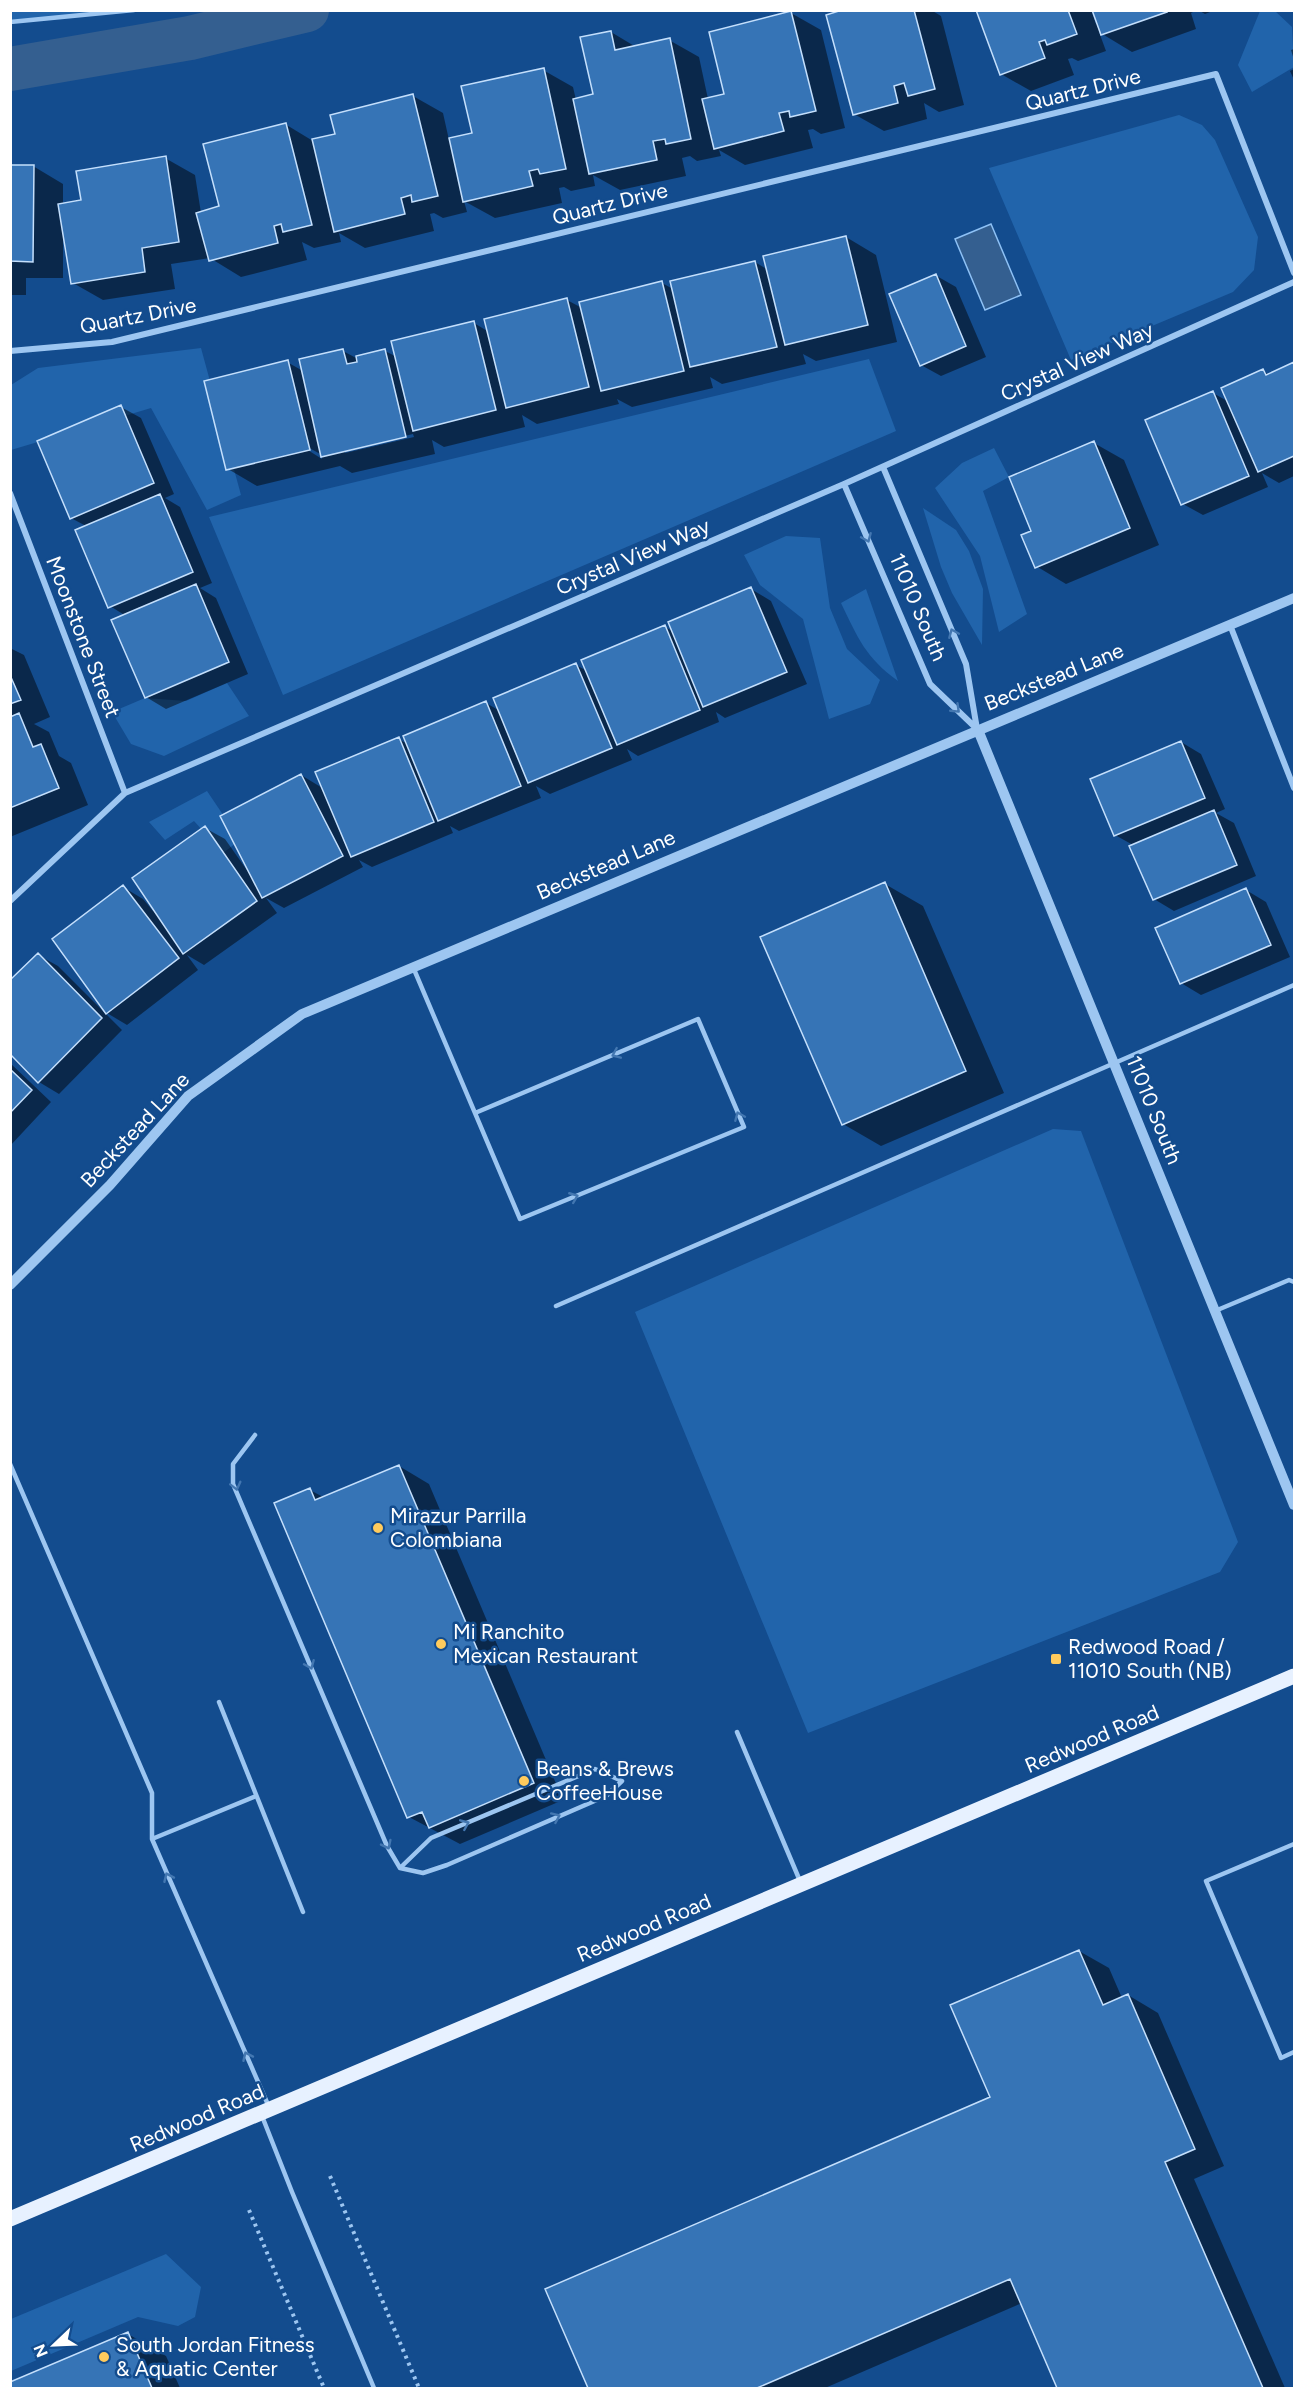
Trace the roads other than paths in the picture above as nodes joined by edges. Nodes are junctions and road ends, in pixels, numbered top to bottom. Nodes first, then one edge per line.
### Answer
1 (134, 10) edge
2 (10, 22) edge
3 (1294, 273) edge
4 (1294, 282) edge
5 (10, 351) edge
6 (884, 467) junction
7 (844, 484) junction
8 (10, 493) edge
9 (1294, 598) edge
10 (1230, 625) junction
11 (978, 730) junction
12 (1294, 788) edge
13 (125, 793) junction
14 (10, 901) edge
15 (414, 968) junction
16 (1294, 985) edge
17 (1114, 1063) junction
18 (475, 1113) junction
19 (1294, 1282) edge
20 (10, 1285) edge
21 (556, 1306) dead end
22 (1215, 1311) junction
23 (255, 1435) dead end
24 (10, 1464) edge
25 (1294, 1505) edge
26 (1294, 1676) edge
27 (219, 1701) dead end
28 (736, 1732) dead end
29 (256, 1796) junction
30 (152, 1839) junction
31 (1294, 1844) edge
32 (400, 1868) junction
33 (801, 1885) junction
34 (303, 1912) dead end
35 (1294, 2052) edge
36 (266, 2111) junction
37 (10, 2219) edge
38 (374, 2388) edge

1 - 2 lane
3 - 5 street, Quartz Drive
4 - 6 street, Crystal View Way
6 - 7 street, Crystal View Way
11 -> 6 street, 11010 South
7 -> 11 street, 11010 South
7 - 13 street, Crystal View Way
8 - 13 street, Moonstone Street
9 - 10 street, Beckstead Lane
10 - 11 street, Beckstead Lane
10 - 12 street
11 - 15 street, Beckstead Lane
11 - 17 street, 11010 South
13 - 14 street, Crystal View Way
15 - 18 lane
15 - 20 street, Beckstead Lane
16 - 17 lane
17 - 21 lane
17 - 22 street, 11010 South
18 -> 18 lane
19 - 22 lane
22 - 25 street, 11010 South
23 -> 32 lane
24 - 30 lane
26 - 33 main road, Redwood Road
27 - 29 lane
28 - 33 lane
29 - 30 lane
29 - 34 lane
36 -> 30 lane
31 - 35 lane
32 - 32 lane
33 - 36 main road, Redwood Road
36 - 37 main road, Redwood Road
36 - 38 lane

